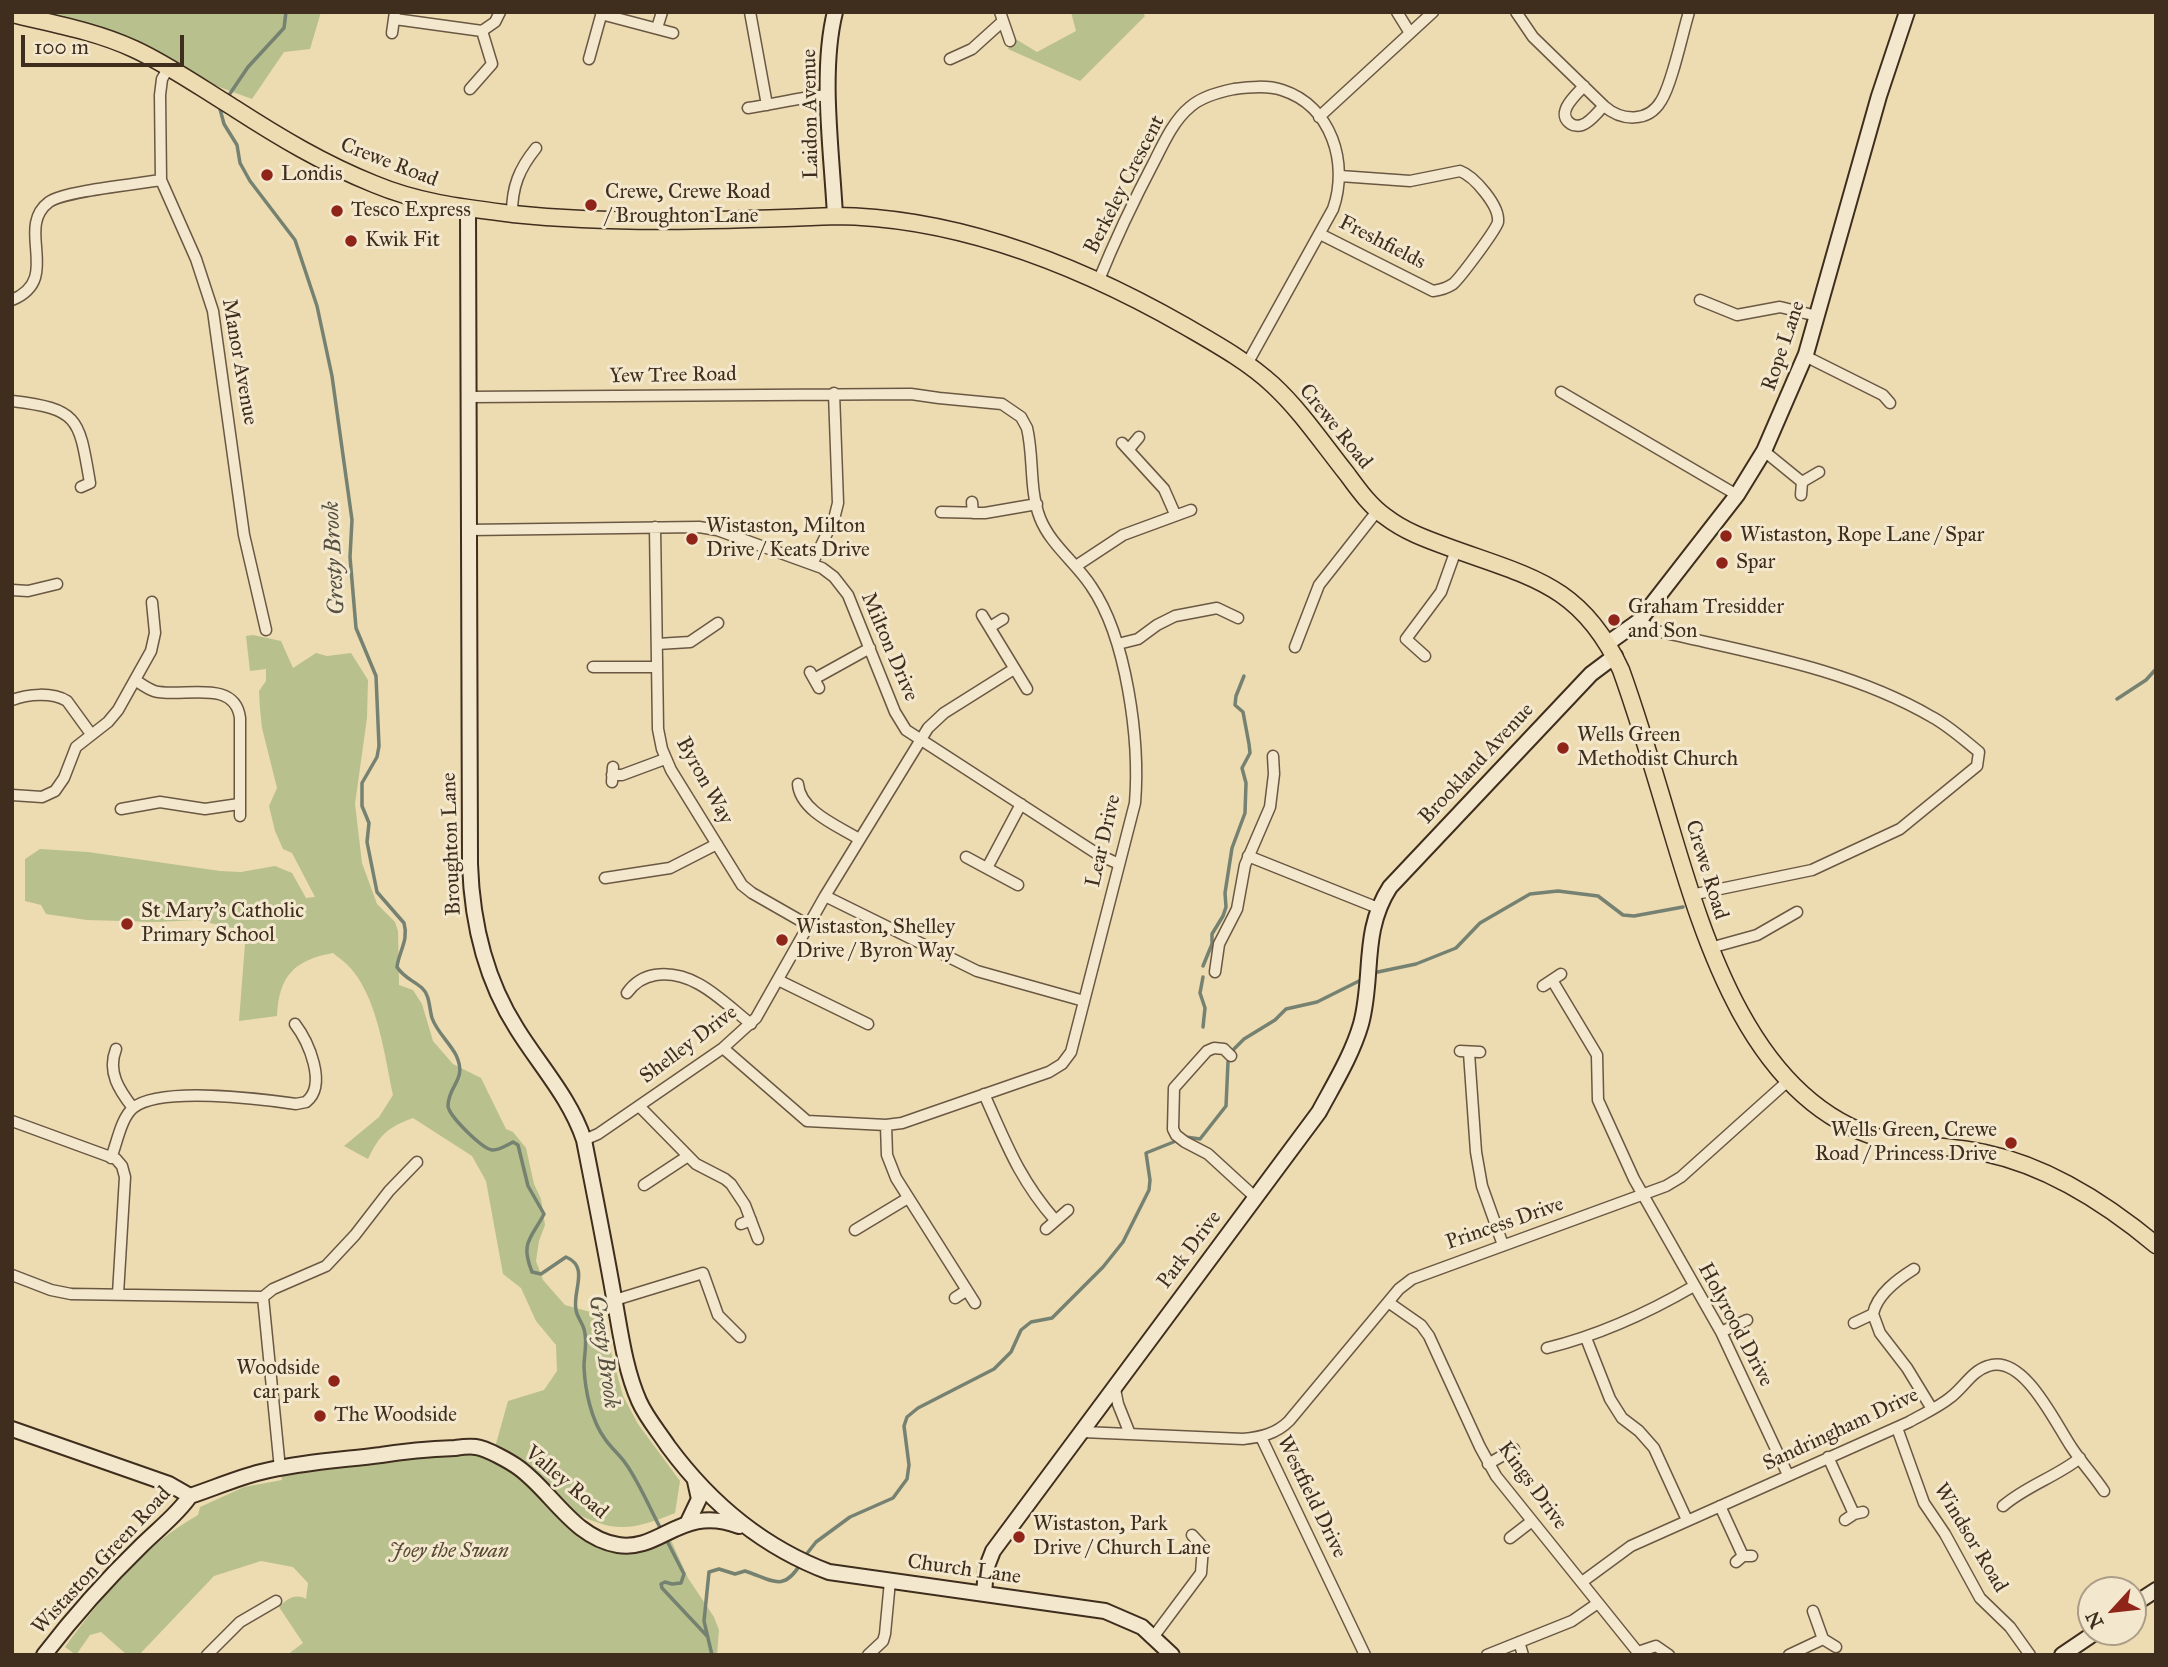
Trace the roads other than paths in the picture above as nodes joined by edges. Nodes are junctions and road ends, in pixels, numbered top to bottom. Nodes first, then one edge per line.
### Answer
1 (500, 12) edge
2 (662, 12) edge
3 (750, 12) edge
4 (835, 12) edge
5 (1397, 12) edge
6 (1433, 12) edge
7 (1516, 12) edge
8 (1689, 12) edge
9 (1907, 12) edge
10 (601, 13) edge
11 (12, 14) edge
12 (395, 16) edge
13 (1001, 17) edge
14 (657, 28) junction
15 (482, 31) junction
16 (392, 33) dead end
17 (673, 33) dead end
18 (1410, 33) junction
19 (1010, 41) dead end
20 (589, 59) dead end
21 (950, 59) dead end
22 (169, 67) junction
23 (1584, 86) junction
24 (470, 89) dead end
25 (828, 95) junction
26 (767, 105) junction
27 (1604, 106) junction
28 (748, 108) dead end
29 (1319, 117) junction
30 (536, 148) dead end
31 (1340, 176) junction
32 (161, 180) junction
33 (468, 209) junction
34 (512, 214) junction
35 (835, 216) junction
36 (1320, 234) junction
37 (1098, 282) junction
38 (12, 300) edge
39 (1700, 300) dead end
40 (1817, 316) junction
41 (1805, 356) junction
42 (1247, 364) junction
43 (1561, 392) dead end
44 (834, 393) junction
45 (878, 393) joint
46 (468, 397) junction
47 (12, 401) edge
48 (1890, 403) dead end
49 (1139, 437) dead end
50 (1765, 451) junction
51 (1819, 472) dead end
52 (1802, 482) junction
53 (90, 484) dead end
54 (1737, 495) junction
55 (1801, 495) dead end
56 (972, 502) dead end
57 (1037, 504) junction
58 (1191, 510) dead end
59 (1378, 510) junction
60 (941, 512) dead end
61 (973, 513) junction
62 (1175, 514) junction
63 (655, 527) junction
64 (468, 530) junction
65 (1456, 550) junction
66 (812, 564) junction
67 (1076, 566) junction
68 (57, 584) dead end
69 (12, 590) edge
70 (152, 601) dead end
71 (1235, 612) dead end
72 (982, 615) dead end
73 (1003, 620) dead end
74 (1639, 621) junction
75 (712, 625) dead end
76 (989, 627) junction
77 (266, 630) dead end
78 (657, 644) junction
79 (1118, 644) junction
80 (1296, 647) dead end
81 (870, 648) junction
82 (1611, 650) junction
83 (1425, 656) dead end
84 (593, 667) dead end
85 (657, 667) junction
86 (1014, 669) junction
87 (135, 680) junction
88 (815, 680) dead end
89 (1027, 689) dead end
90 (12, 701) edge
91 (91, 734) junction
92 (920, 739) junction
93 (1273, 756) dead end
94 (665, 758) junction
95 (612, 775) dead end
96 (797, 784) dead end
97 (12, 795) edge
98 (239, 804) junction
99 (1021, 804) junction
100 (121, 809) dead end
101 (240, 816) dead end
102 (859, 839) junction
103 (717, 844) junction
104 (1248, 856) junction
105 (966, 857) dead end
106 (1119, 864) junction
107 (987, 868) junction
108 (605, 878) dead end
109 (1018, 885) dead end
110 (1691, 895) junction
111 (825, 896) junction
112 (1378, 908) junction
113 (1797, 912) dead end
114 (808, 925) junction
115 (1710, 948) junction
116 (1215, 972) dead end
117 (778, 980) junction
118 (1543, 986) dead end
119 (629, 987) dead end
120 (1084, 1001) junction
121 (295, 1024) dead end
122 (751, 1024) junction
123 (867, 1024) dead end
124 (723, 1048) junction
125 (116, 1049) dead end
126 (1470, 1052) dead end
127 (1231, 1056) dead end
128 (1789, 1080) junction
129 (984, 1094) junction
130 (639, 1106) junction
131 (133, 1108) junction
132 (12, 1121) edge
133 (886, 1125) junction
134 (584, 1140) junction
135 (688, 1156) junction
136 (111, 1158) junction
137 (417, 1162) dead end
138 (643, 1185) dead end
139 (1642, 1196) junction
140 (908, 1198) junction
141 (1255, 1198) junction
142 (1068, 1210) dead end
143 (1055, 1220) junction
144 (1046, 1229) dead end
145 (855, 1230) dead end
146 (758, 1239) dead end
147 (1503, 1245) junction
148 (2156, 1245) edge
149 (1914, 1269) dead end
150 (12, 1275) edge
151 (1694, 1286) junction
152 (967, 1290) junction
153 (118, 1294) junction
154 (263, 1297) junction
155 (955, 1298) dead end
156 (615, 1300) junction
157 (1388, 1302) junction
158 (975, 1303) dead end
159 (1873, 1314) junction
160 (1747, 1320) dead end
161 (1854, 1323) dead end
162 (1721, 1332) junction
163 (740, 1337) dead end
164 (1586, 1338) junction
165 (1547, 1348) dead end
166 (1115, 1389) junction
167 (1932, 1409) junction
168 (1896, 1428) junction
169 (12, 1429) edge
170 (1083, 1432) junction
171 (1130, 1434) junction
172 (1261, 1437) junction
173 (1514, 1449) dead end
174 (1829, 1458) junction
175 (2080, 1458) junction
176 (1488, 1464) junction
177 (280, 1469) junction
178 (1788, 1475) junction
179 (694, 1479) junction
180 (2104, 1491) dead end
181 (190, 1496) junction
182 (1720, 1506) junction
183 (2003, 1506) dead end
184 (1854, 1515) dead end
185 (1687, 1520) junction
186 (1532, 1521) junction
187 (688, 1522) junction
188 (747, 1529) junction
189 (1192, 1535) dead end
190 (1510, 1538) dead end
191 (1744, 1558) dead end
192 (890, 1581) junction
193 (1582, 1583) junction
194 (984, 1594) junction
195 (276, 1601) dead end
196 (1598, 1603) junction
197 (1813, 1611) dead end
198 (1154, 1636) junction
199 (1823, 1639) junction
200 (1518, 1642) junction
201 (2077, 1645) edge
202 (1836, 1647) dead end
203 (1639, 1653) edge
204 (44, 1655) edge
205 (207, 1655) edge
206 (868, 1655) edge
207 (1172, 1655) edge
208 (1365, 1655) edge
209 (1487, 1655) edge
210 (1523, 1655) edge
211 (1669, 1655) edge
212 (1789, 1655) edge
213 (2030, 1655) edge
214 (2062, 1655) edge

1 - 15 street
2 - 14 street
3 - 26 street
4 - 25 street, Laidon Avenue
5 - 18 street
6 - 18 street
7 - 23 street
8 - 27 street
9 - 40 street, Rope Lane
10 - 14 street
10 - 20 street
11 - 22 main road, Crewe Road
12 - 15 street
12 - 16 street
13 - 19 street
13 - 21 street
14 - 17 street
15 - 24 street
18 - 29 street
22 - 32 street, Manor Avenue
22 - 33 main road, Crewe Road
23 - 27 street
23 - 27 street
25 - 26 street
25 - 35 street, Laidon Avenue
26 - 28 street
29 - 31 street, Berkeley Crescent
29 - 37 street, Berkeley Crescent
30 - 34 street
31 - 36 street, Berkeley Crescent
31 - 36 street, Freshfields
32 - 38 street
32 - 77 street, Manor Avenue
33 - 34 main road, Crewe Road
33 - 46 street, Broughton Lane
34 - 35 main road, Crewe Road
35 - 37 main road, Crewe Road
36 - 42 street, Berkeley Crescent
37 - 42 main road, Crewe Road
39 - 40 street
40 - 41 street, Rope Lane
41 - 48 street
41 - 50 street, Rope Lane
42 - 59 main road, Crewe Road
43 - 54 street
44 - 45 street, Yew Tree Road
44 - 46 street, Yew Tree Road
44 - 66 street
45 - 57 street, Lear Drive
46 - 64 street, Broughton Lane
47 - 53 street
49 - 62 street
50 - 52 street
50 - 54 street, Rope Lane
51 - 52 street
52 - 55 street
54 - 74 street, Rope Lane
56 - 61 street
57 - 61 street
57 - 67 street, Lear Drive
58 - 62 street
59 - 65 main road, Crewe Road
59 - 80 street
60 - 61 street
62 - 67 street
63 - 64 street, Milton Drive
63 - 66 street, Milton Drive
63 - 78 street, Byron Way
64 - 134 street, Broughton Lane
65 - 82 main road, Crewe Road
65 - 83 street
66 - 81 street, Milton Drive
67 - 79 street, Lear Drive
68 - 69 street
70 - 87 street
71 - 79 street
72 - 76 street
73 - 76 street
74 - 82 street, Rope Lane
74 - 110 street
75 - 78 street
76 - 86 street
78 - 85 street, Byron Way
79 - 106 street, Lear Drive
81 - 88 street
81 - 92 street, Milton Drive
82 - 110 main road, Crewe Road
82 - 112 street, Brookland Avenue
84 - 85 street
85 - 94 street, Byron Way
86 - 89 street
86 - 92 street, Shelley Drive
87 - 91 street
87 - 98 street
90 - 91 street
91 - 97 street
92 - 99 street, Milton Drive
92 - 102 street, Shelley Drive
93 - 104 street
94 - 95 street
94 - 103 street, Byron Way
96 - 102 street
98 - 100 street
98 - 101 street
99 - 106 street, Milton Drive
99 - 107 street
102 - 111 street, Shelley Drive
103 - 108 street
103 - 114 street, Byron Way
104 - 112 street
104 - 116 street
105 - 107 street
106 - 120 street, Lear Drive
107 - 109 street
110 - 115 main road, Crewe Road
111 - 114 street, Shelley Drive
111 - 120 street
112 - 141 street, Park Drive
113 - 115 street
114 - 117 street, Shelley Drive
115 - 128 main road, Crewe Road
117 - 122 street, Shelley Drive
117 - 123 street
118 - 139 street, Holyrood Drive
119 - 122 street
120 - 129 street, Lear Drive
121 - 131 street
122 - 124 street, Shelley Drive
124 - 130 street, Shelley Drive
124 - 133 street, Lear Drive
125 - 131 street
126 - 147 street
127 - 141 street
128 - 139 street, Princess Drive
128 - 148 main road, Crewe Road
129 - 133 street, Lear Drive
129 - 143 street
130 - 134 street, Shelley Drive
130 - 135 street
131 - 136 street
132 - 136 street
133 - 140 street
134 - 156 street, Broughton Lane
135 - 138 street
135 - 146 street
136 - 153 street
137 - 154 street
139 - 147 street, Princess Drive
139 - 151 street, Holyrood Drive
140 - 145 street
140 - 152 street
141 - 166 street, Park Drive
142 - 143 street
143 - 144 street
147 - 157 street, Princess Drive
149 - 159 street
150 - 153 street
151 - 162 street, Holyrood Drive
151 - 164 street
152 - 155 street
152 - 158 street
153 - 154 street
154 - 177 street
156 - 163 street
156 - 179 street, Broughton Lane
157 - 172 street, Princess Drive
157 - 176 street, Kings Drive
159 - 161 street
159 - 167 street
160 - 162 street
162 - 178 street, Holyrood Drive
164 - 165 street
164 - 185 street
166 - 170 street, Park Drive
166 - 171 street
167 - 168 street, Sandringham Drive
167 - 175 street, Sandringham Drive
168 - 174 street, Sandringham Drive
168 - 213 street, Windsor Road
169 - 181 street
170 - 171 street, Westfield Drive
170 - 194 street, Park Drive
171 - 172 street, Westfield Drive
172 - 208 street, Westfield Drive
173 - 176 street
174 - 178 street, Sandringham Drive
174 - 184 street
175 - 180 street, Sandringham Drive
175 - 183 street
176 - 186 street, Kings Drive
177 - 181 street, Valley Road
177 - 187 street, Valley Road
178 - 182 street, Sandringham Drive
179 - 187 street
179 - 188 street, Broughton Lane
181 - 204 street, Wistaston Green Road
182 - 185 street, Sandringham Drive
182 - 191 street
185 - 193 street, Sandringham Drive
186 - 190 street
186 - 193 street, Kings Drive
187 - 188 street, Valley Road
188 - 192 street, Church Lane
189 - 198 street
192 - 194 street, Church Lane
192 - 206 street
193 - 196 street, Kings Drive
194 - 198 street, Church Lane
195 - 205 street
196 - 200 street
196 - 203 street, Kings Drive
197 - 199 street
198 - 207 street, Church Lane
199 - 202 street
199 - 212 street
200 - 209 street
200 - 210 street
201 - 214 street
203 - 211 street, Kings Drive

